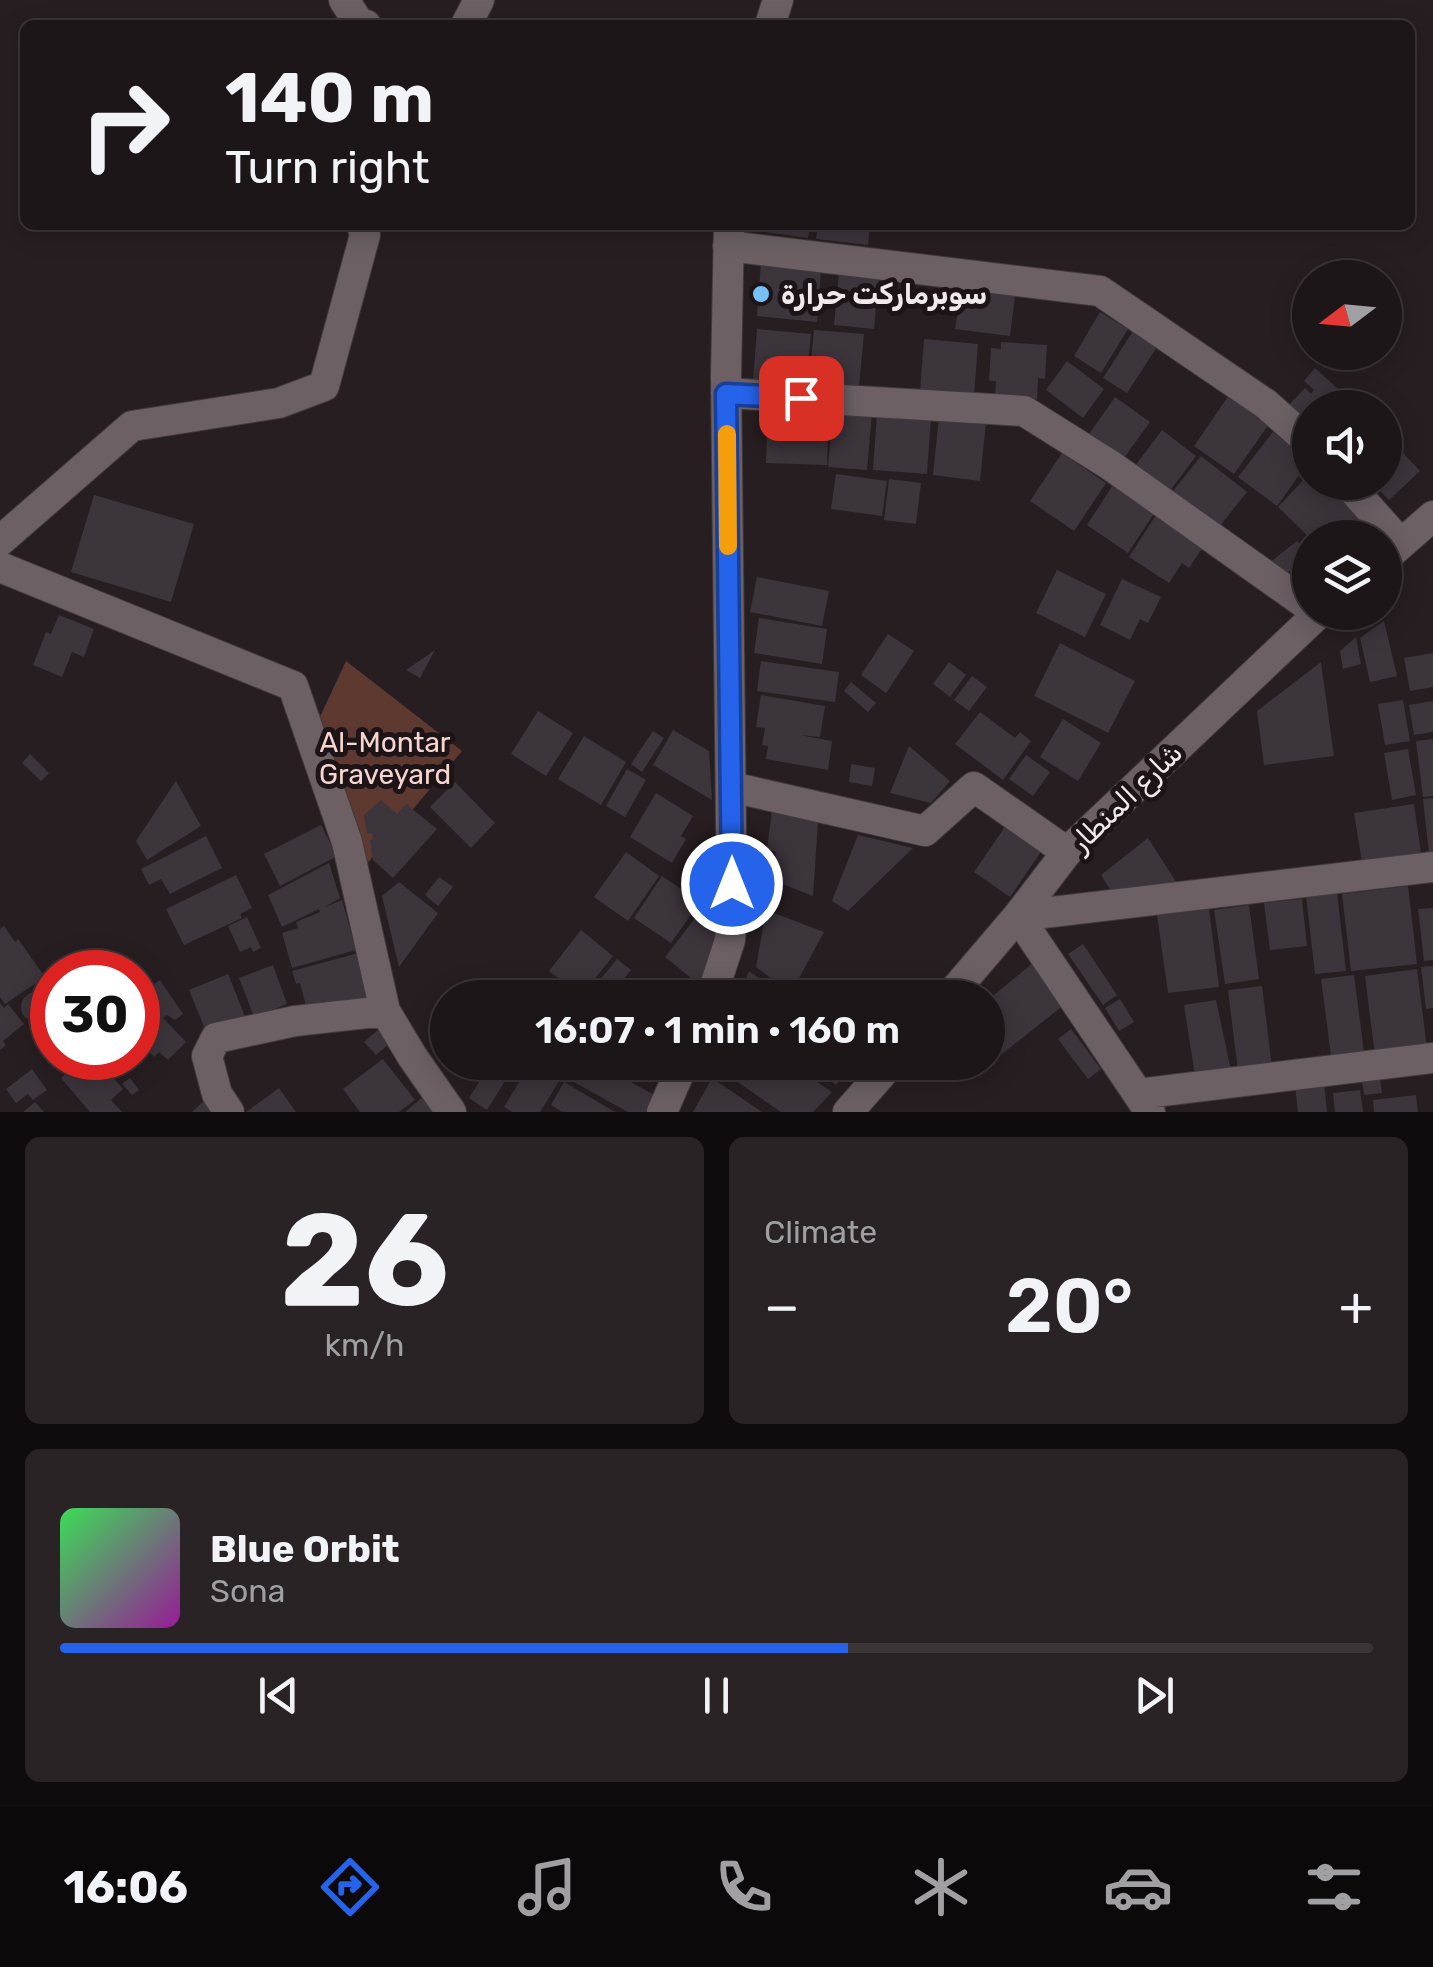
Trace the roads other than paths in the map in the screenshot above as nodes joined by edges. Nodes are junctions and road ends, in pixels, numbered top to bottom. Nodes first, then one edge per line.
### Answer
1 (364, 230) edge
2 (729, 236) edge
3 (726, 394) junction
4 (1292, 427) edge
5 (1433, 516) edge
6 (0, 541) edge
7 (1402, 543) edge
8 (0, 567) edge
9 (1292, 593) edge
10 (1301, 630) edge
11 (731, 787) junction
12 (1067, 852) junction
13 (1433, 868) edge
14 (1018, 916) junction
15 (716, 980) edge
16 (963, 980) edge
17 (385, 1010) junction
18 (1433, 1058) edge
19 (676, 1080) edge
20 (876, 1080) edge
21 (1144, 1103) edge
22 (230, 1112) edge
23 (451, 1112) edge
24 (662, 1112) edge
25 (848, 1112) edge

1 - 6 street
2 - 3 street
2 - 4 street
3 - 9 street
3 - 11 street
5 - 7 street
8 - 17 street
10 - 12 street, شارع المنطار
11 - 12 street
11 - 15 street
12 - 14 street, شارع المنطار
13 - 14 street
14 - 16 street, شارع المنطار
14 - 21 street
17 - 22 street
17 - 23 street
18 - 21 street
19 - 24 street
20 - 25 street

